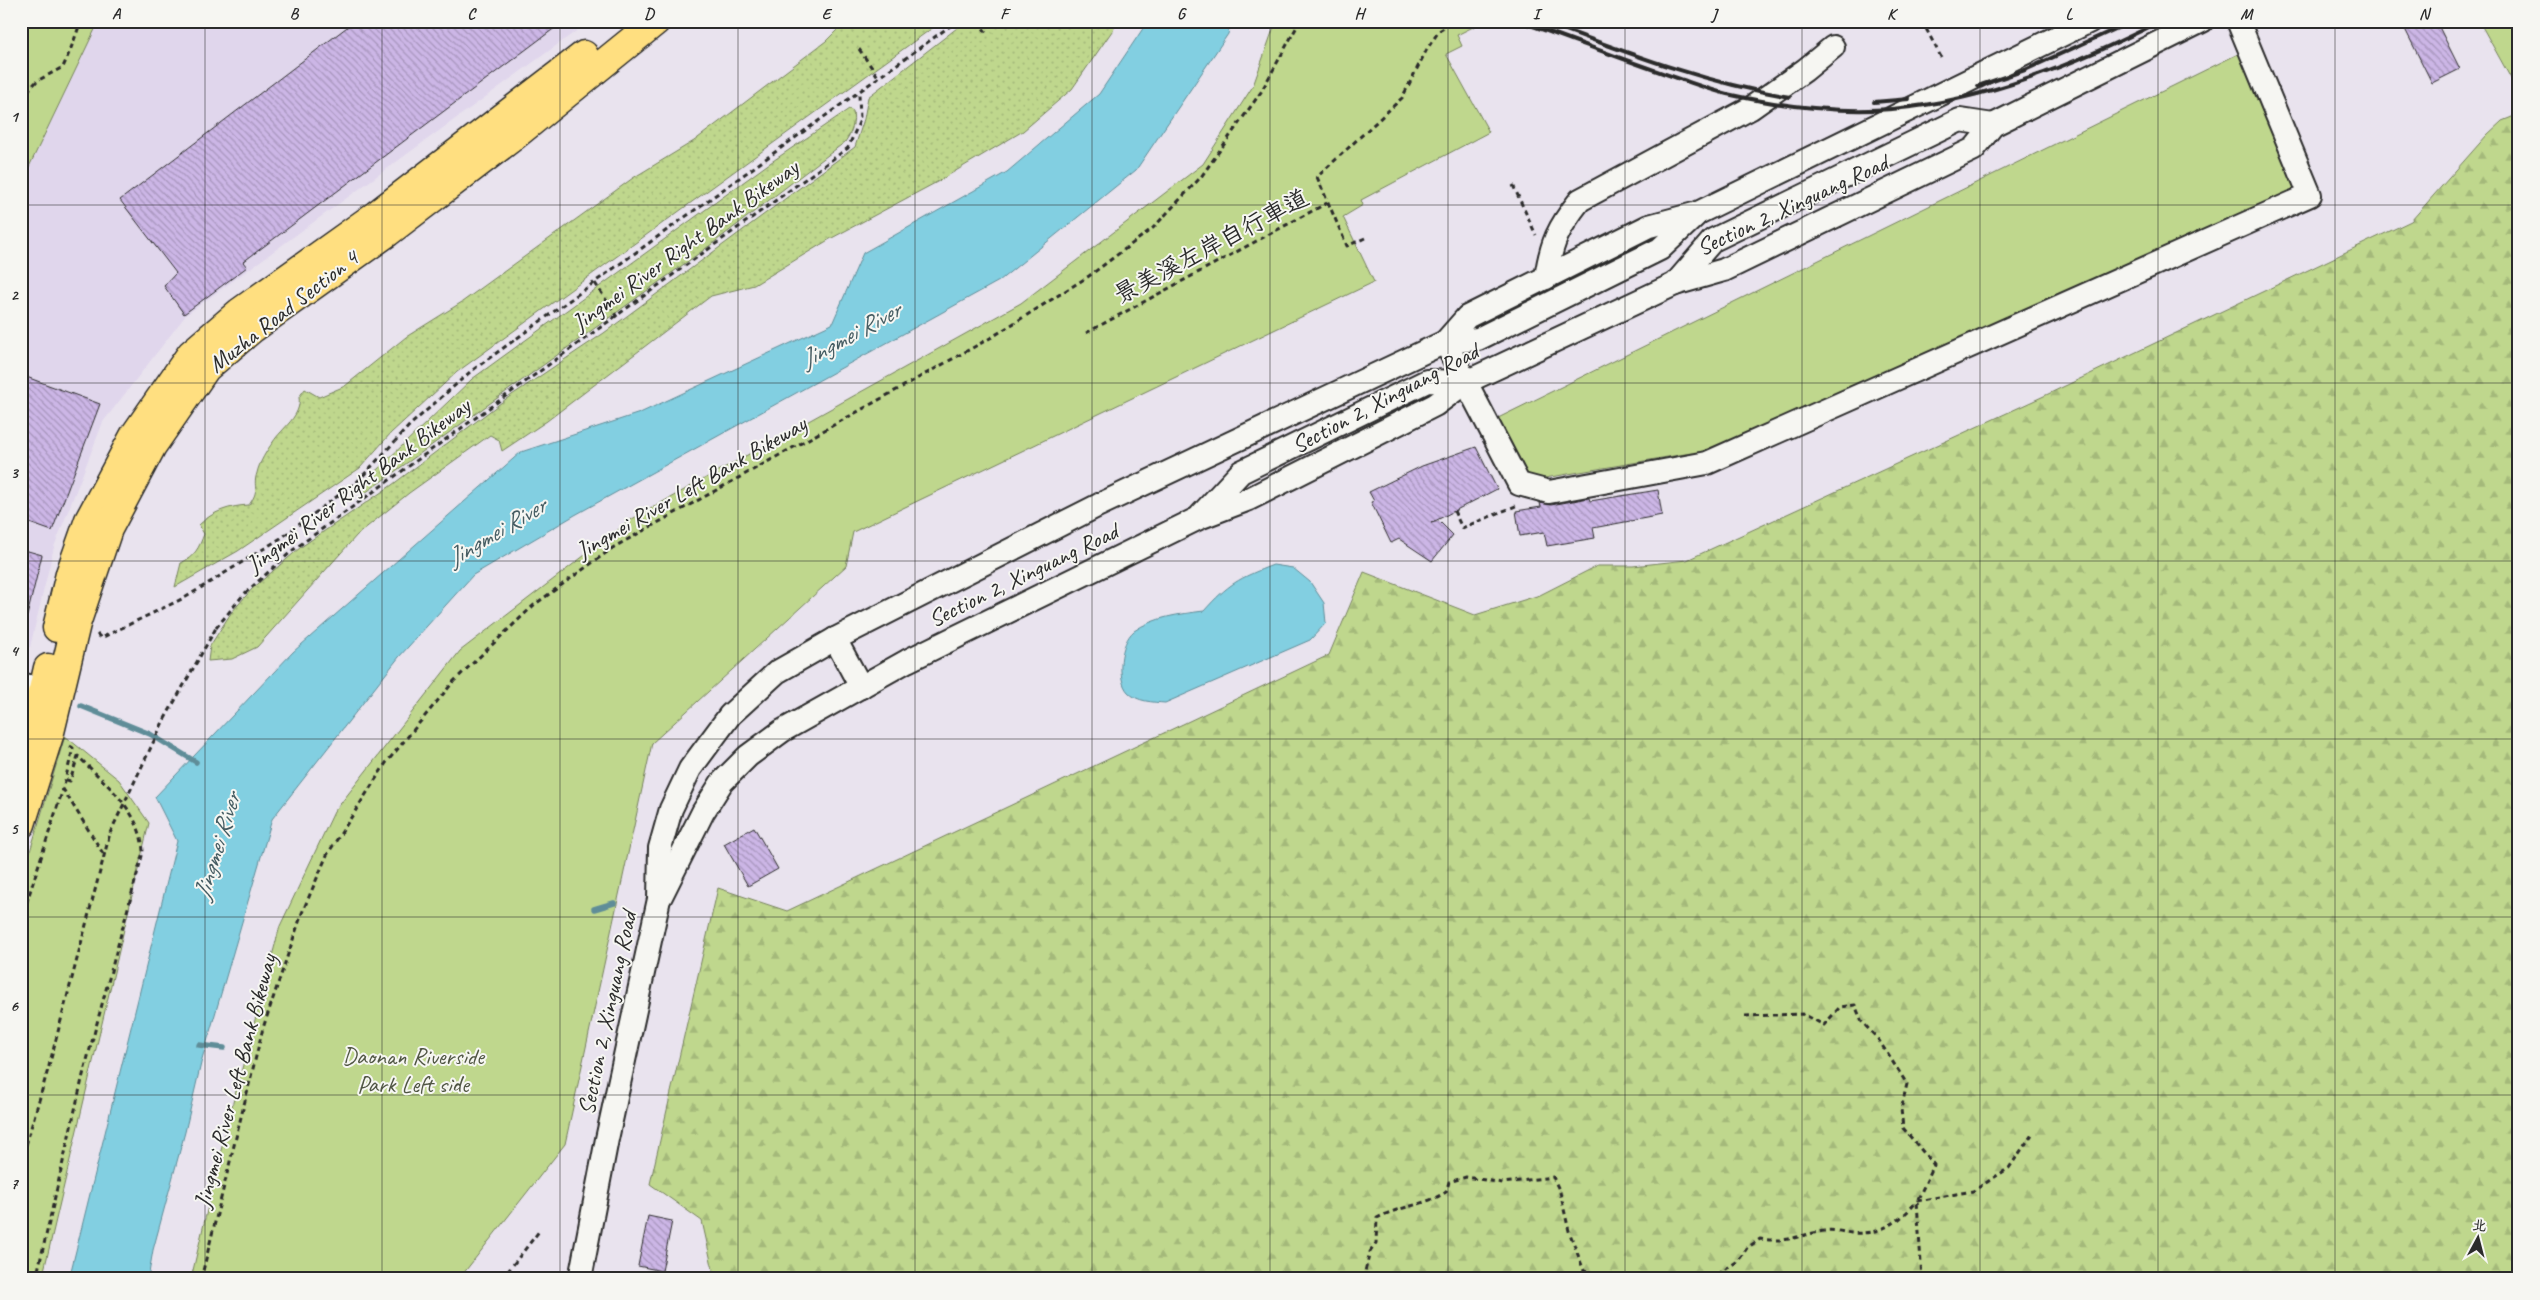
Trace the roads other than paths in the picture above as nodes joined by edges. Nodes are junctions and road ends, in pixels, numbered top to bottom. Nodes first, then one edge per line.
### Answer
1 (629, 21) edge
2 (656, 21) edge
3 (2090, 21) edge
4 (2202, 21) edge
5 (2238, 21) edge
6 (1833, 47) dead end
7 (1993, 125) junction
8 (1698, 213) junction
9 (1546, 278) junction
10 (1675, 284) junction
11 (1445, 342) junction
12 (1466, 382) junction
13 (835, 639) junction
14 (861, 687) junction
15 (41, 689) edge
16 (21, 752) edge
17 (21, 824) edge
18 (659, 899) junction
19 (580, 1279) edge

1 - 15 main road, Muzha Road Section 4
2 - 15 main road, Muzha Road Section 4
3 - 8 street, Section 2, Xinguang Road
4 - 7 street, Section 2, Xinguang Road
5 - 12 street
6 - 9 street
7 - 10 street, Section 2, Xinguang Road
7 - 10 street
8 - 9 street, Section 2, Xinguang Road
8 - 11 street
9 - 11 street, Section 2, Xinguang Road
10 - 12 street, Section 2, Xinguang Road
11 - 12 street
11 - 13 street, Section 2, Xinguang Road
12 - 14 street, Section 2, Xinguang Road
13 - 14 street
13 - 18 street, Section 2, Xinguang Road
14 - 18 street, Section 2, Xinguang Road
15 - 16 main road, Muzha Road Section 4
15 - 17 main road, Muzha Road Section 4
18 - 19 street, Section 2, Xinguang Road

